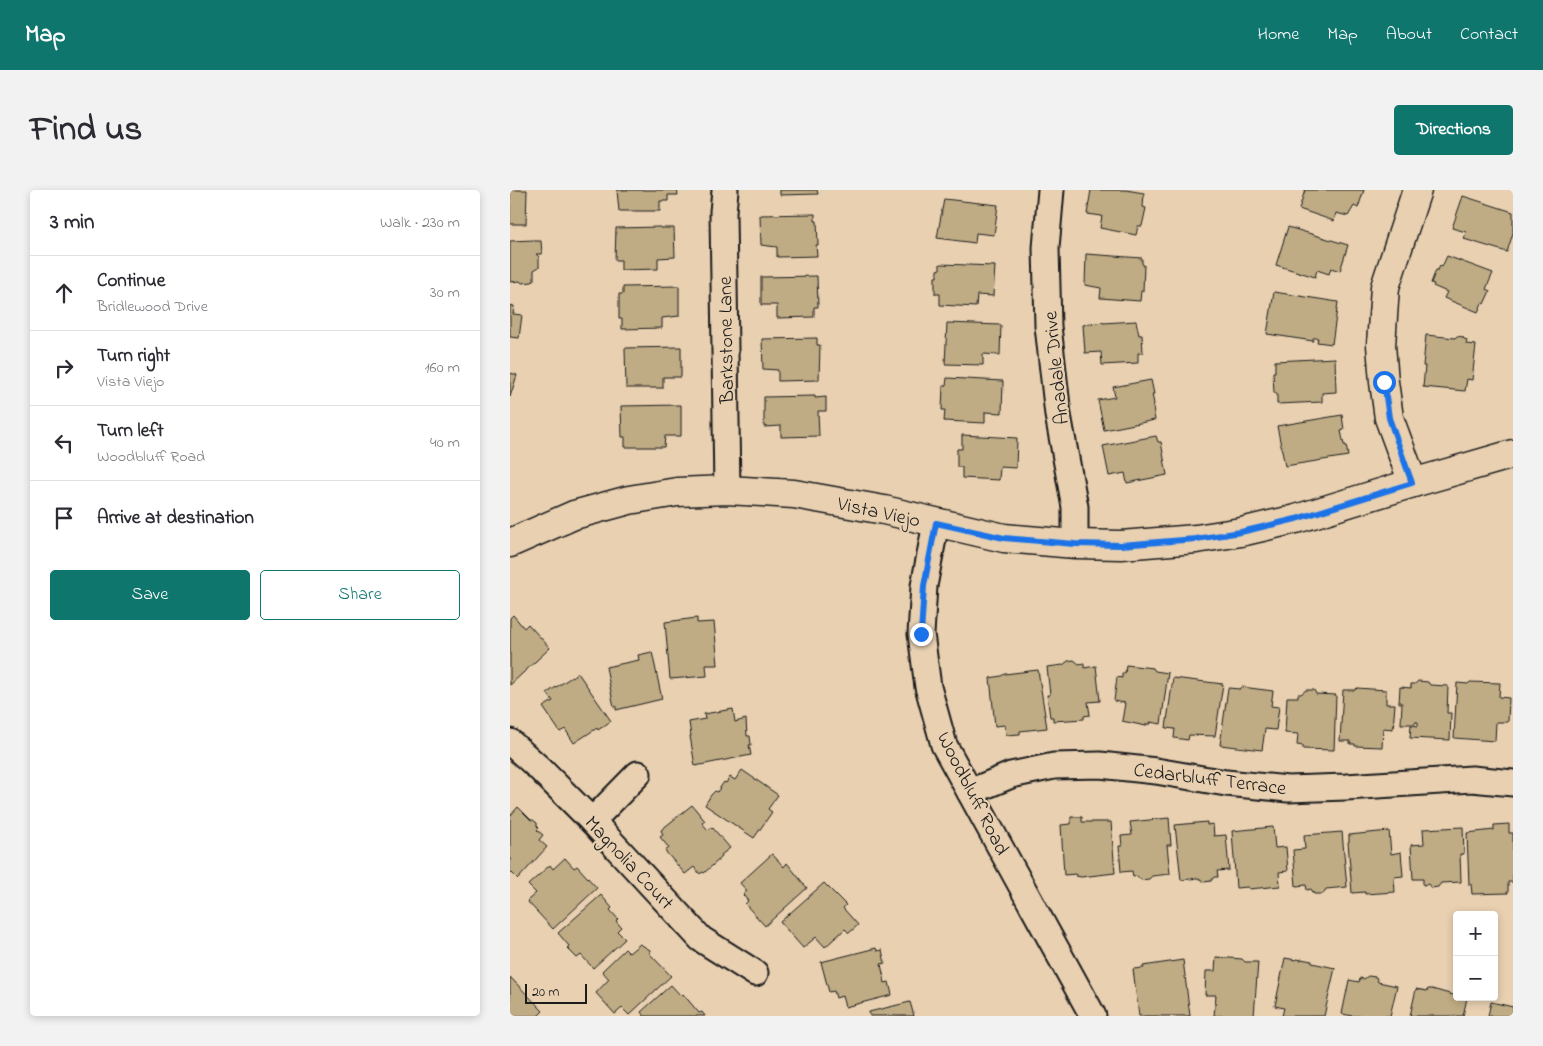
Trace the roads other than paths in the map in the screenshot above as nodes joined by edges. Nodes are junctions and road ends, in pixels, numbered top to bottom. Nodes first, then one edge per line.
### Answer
1 (725, 190) edge
2 (1051, 190) edge
3 (1417, 190) edge
4 (1513, 454) edge
5 (1412, 483) junction
6 (727, 490) junction
7 (936, 523) junction
8 (510, 543) edge
9 (1075, 544) junction
10 (510, 742) edge
11 (638, 774) dead end
12 (1513, 783) edge
13 (970, 792) junction
14 (592, 821) junction
15 (755, 973) dead end
16 (1093, 1016) edge

1 - 6 street, Barkstone Lane
2 - 9 street, Anadale Drive
3 - 5 street
4 - 5 street, Vista Viejo
5 - 9 street, Vista Viejo
6 - 7 street, Vista Viejo
6 - 8 street, Vista Viejo
7 - 9 street, Vista Viejo
7 - 13 street, Woodbluff Road
10 - 14 street, Magnolia Court
11 - 14 street
12 - 13 street, Cedarbluff Terrace
13 - 16 street, Woodbluff Road
14 - 15 street, Magnolia Court

